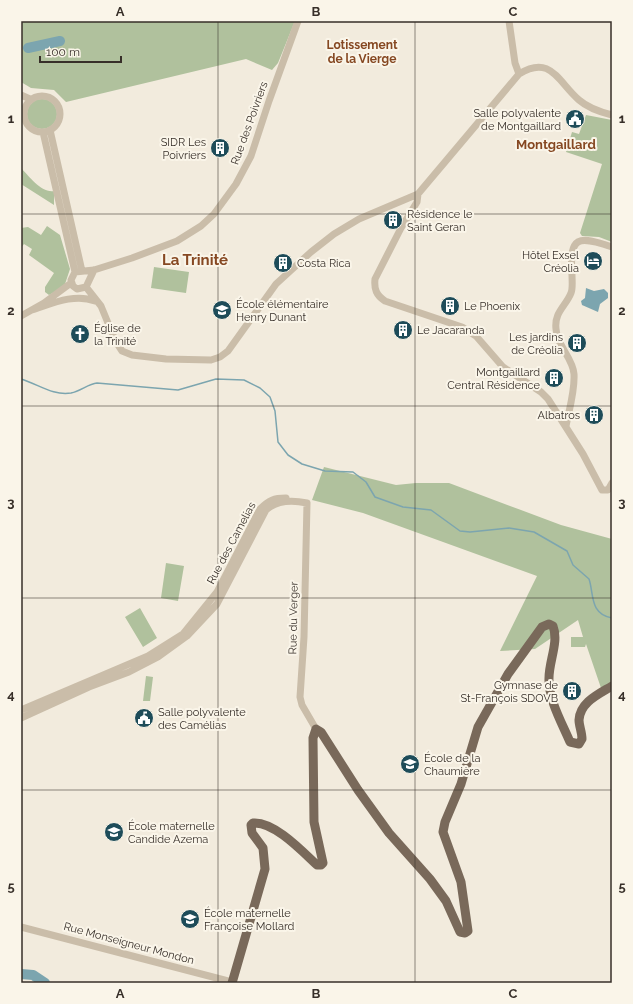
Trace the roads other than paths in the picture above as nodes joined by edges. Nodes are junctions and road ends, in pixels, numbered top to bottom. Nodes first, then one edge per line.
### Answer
1 (298, 21) edge
2 (509, 21) edge
3 (520, 74) junction
4 (21, 95) edge
5 (30, 100) junction
6 (22, 108) edge
7 (612, 115) edge
8 (47, 131) junction
9 (418, 194) junction
10 (612, 247) edge
11 (94, 270) junction
12 (80, 272) junction
13 (89, 280) junction
14 (71, 283) junction
15 (81, 289) junction
16 (95, 301) junction
17 (44, 303) junction
18 (32, 310) junction
19 (21, 316) edge
20 (566, 426) junction
21 (612, 483) edge
22 (307, 503) junction
23 (612, 686) edge
24 (21, 710) edge
25 (21, 718) edge
26 (316, 730) junction
27 (21, 927) edge
28 (232, 983) edge

1 - 11 street, Rue des Poivriers
2 - 3 street
3 - 7 street
3 - 9 street
4 - 5 street
5 - 6 street
5 - 8 street
6 - 8 street
8 - 12 street
9 - 16 street
9 - 20 street
10 - 20 street
11 - 12 street, Rue des Poivriers
11 - 13 street
12 - 13 street
12 - 14 street
13 - 15 street
14 - 15 street
14 - 17 street
15 - 16 street
15 - 17 street
16 - 18 street
17 - 18 street
18 - 19 street
20 - 21 street
22 - 24 street, Rue des Camelias
22 - 25 street, Rue des Camelias
22 - 26 street, Rue du Verger
23 - 26 main road
26 - 28 main road
27 - 28 street, Rue Monseigneur Mondon

